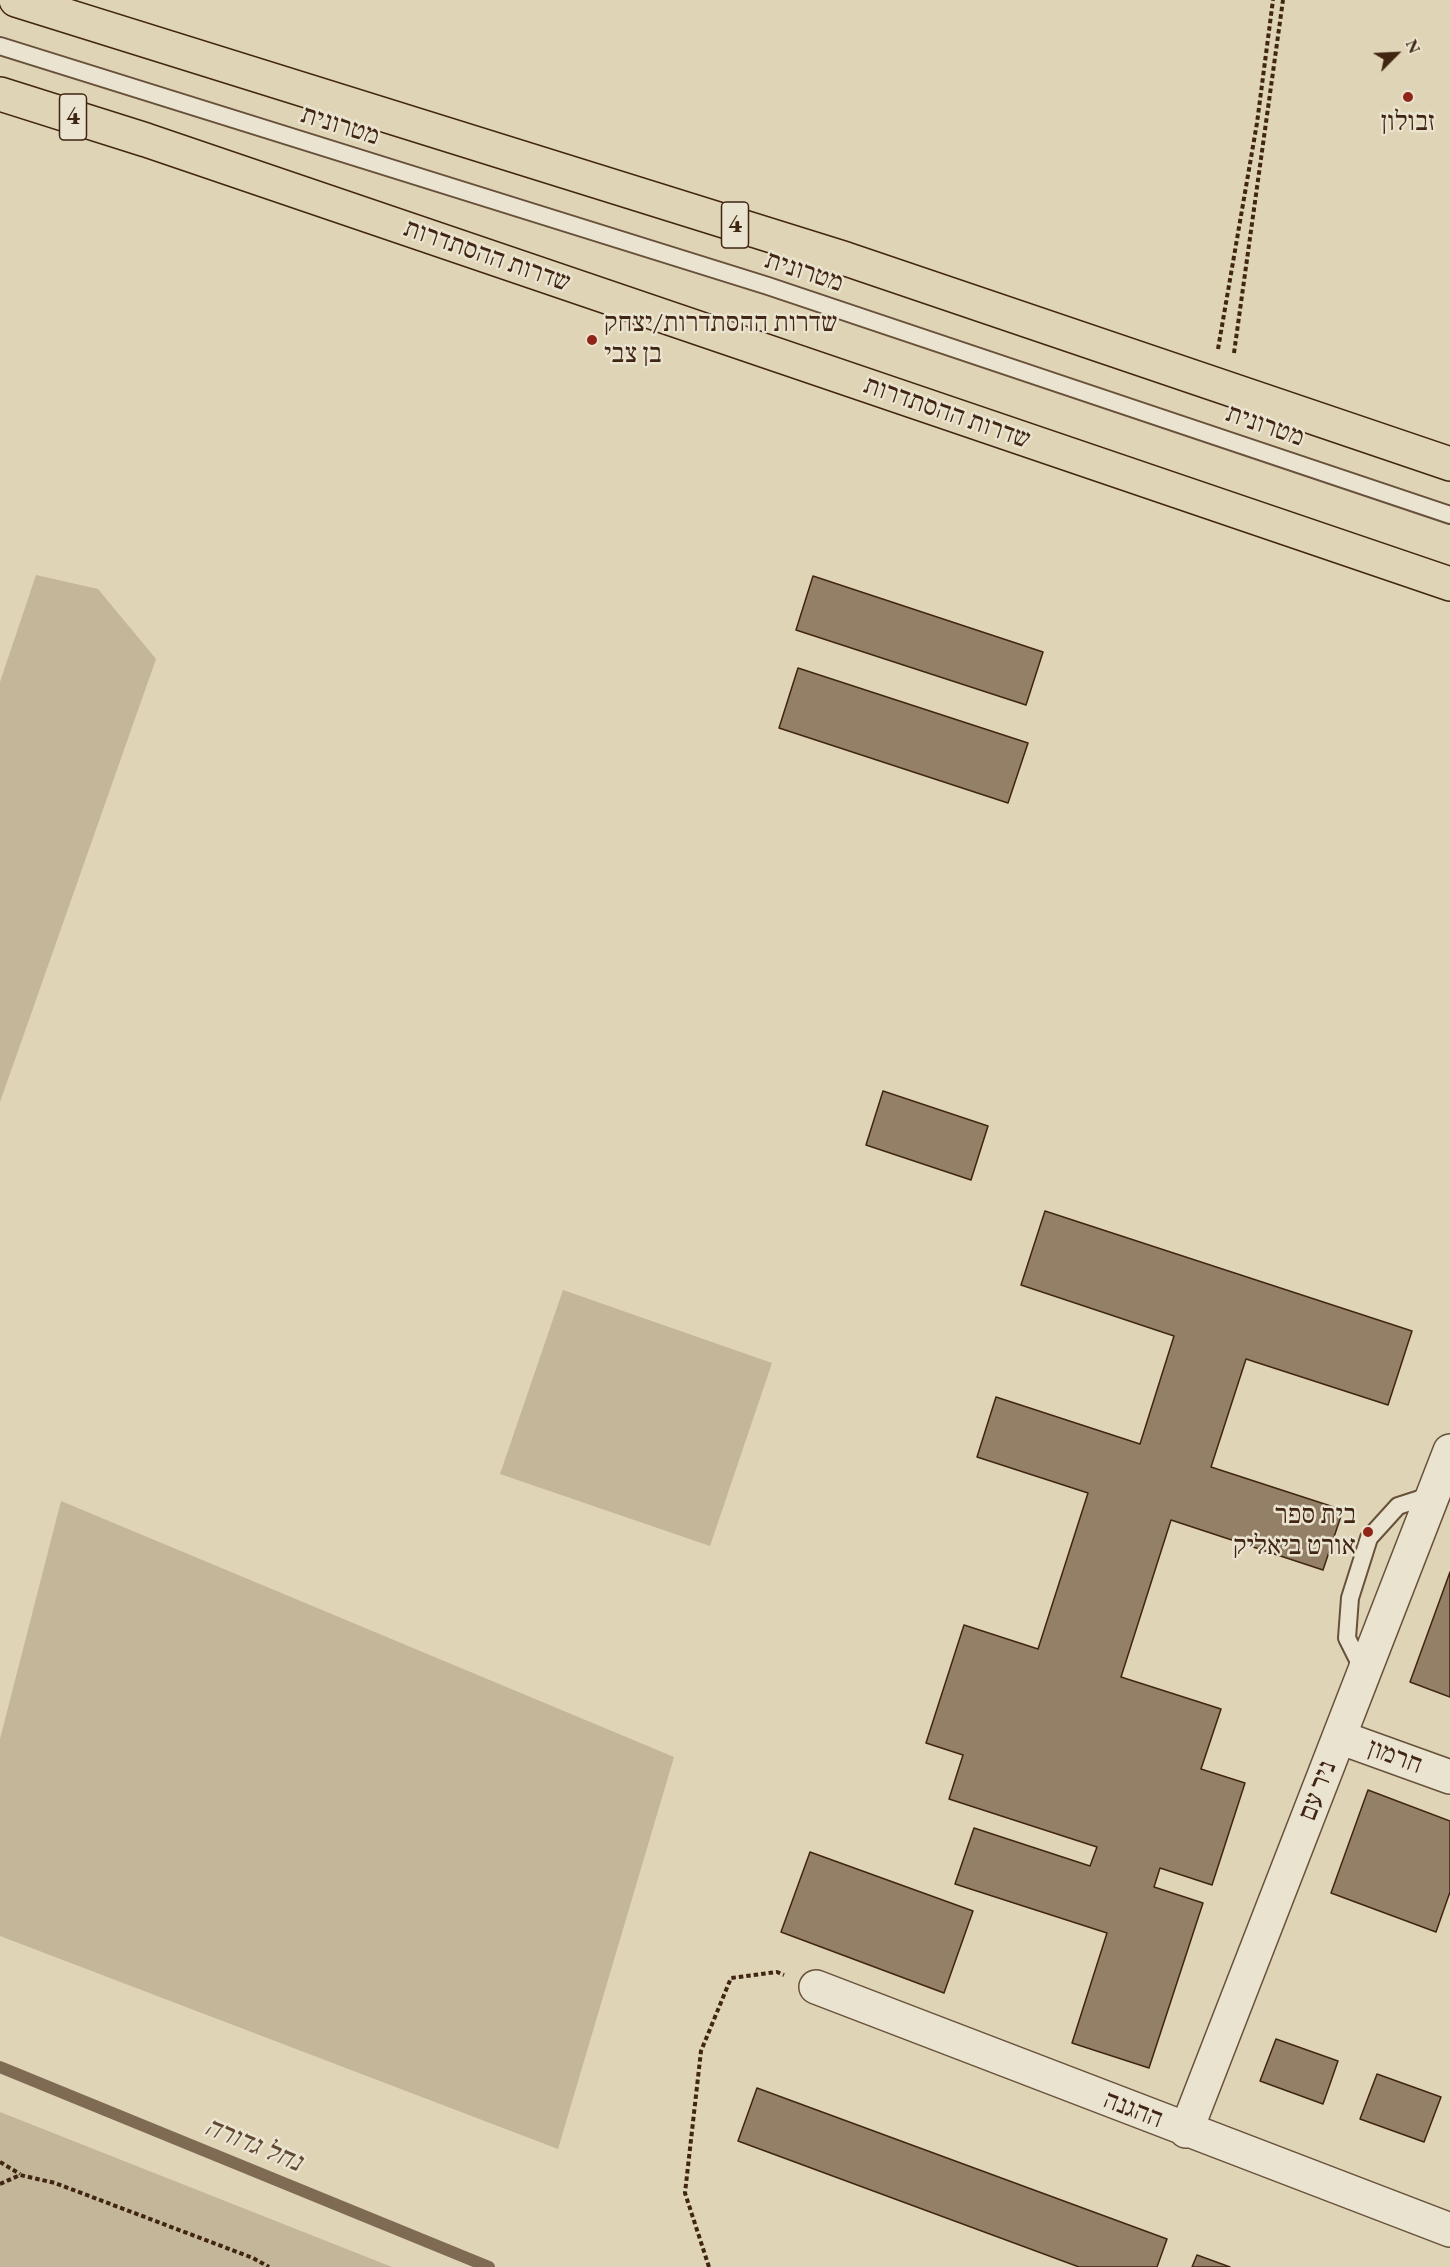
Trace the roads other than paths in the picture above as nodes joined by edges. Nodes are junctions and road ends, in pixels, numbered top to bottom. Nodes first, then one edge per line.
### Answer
1 (16, 0) edge
2 (0, 46) edge
3 (0, 94) edge
4 (0, 104) edge
5 (146, 140) junction
6 (1450, 464) edge
7 (1450, 515) edge
8 (1450, 584) edge
9 (1450, 1451) edge
10 (1433, 1495) junction
11 (1364, 1672) junction
12 (1339, 1737) junction
13 (1450, 1778) edge
14 (816, 1987) road end
15 (1186, 2131) junction
16 (1450, 2230) edge

1 - 6 highway, 4
2 - 7 lane, מטרונית
3 - 5 highway, שדרות ההסתדרות / 4
4 - 5 highway
5 - 8 highway, שדרות ההסתדרות / 4
9 - 10 street, ניר עם
10 - 11 street, ניר עם
10 - 11 lane
11 - 12 street, ניר עם
12 - 13 street, חרמון
12 - 15 street, ניר עם
14 - 15 street, ההגנה
15 - 16 street, ההגנה

